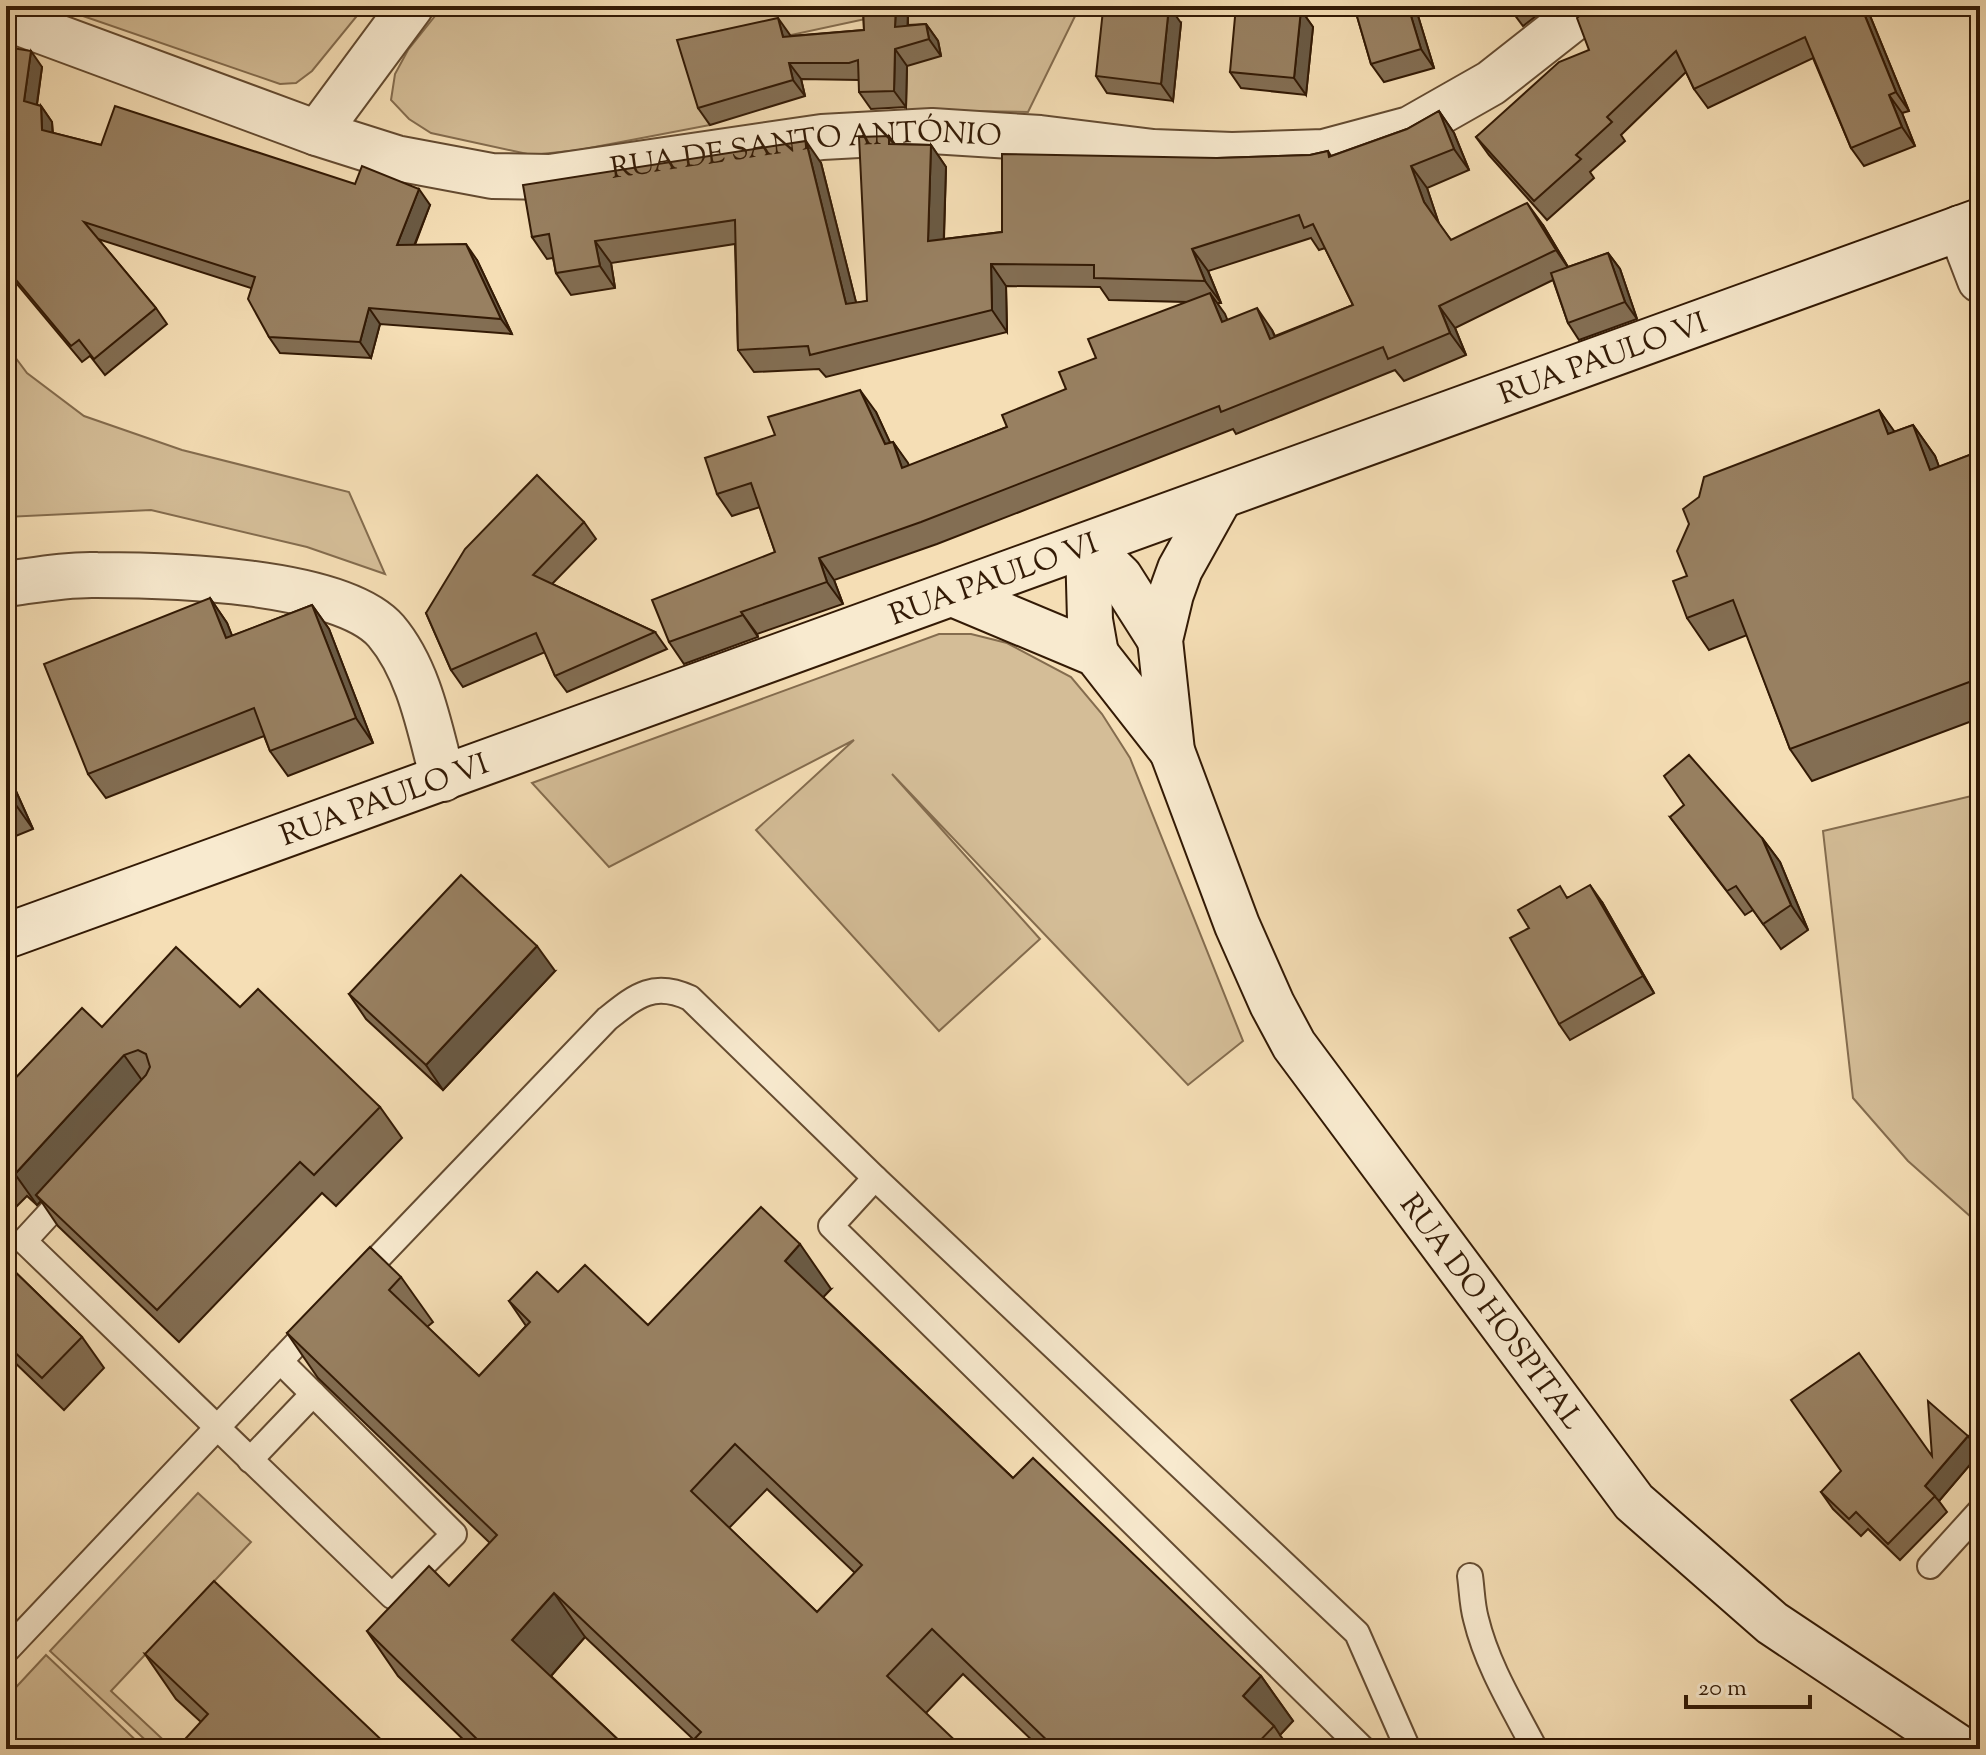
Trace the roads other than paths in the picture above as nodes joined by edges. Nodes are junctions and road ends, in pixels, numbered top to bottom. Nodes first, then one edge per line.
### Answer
1 (411, 6) edge
2 (1589, 6) edge
3 (6, 18) edge
4 (317, 133) junction
5 (1970, 225) edge
6 (1980, 280) edge
7 (1219, 499) junction
8 (1088, 546) junction
9 (6, 584) edge
10 (955, 595) junction
11 (1160, 640) junction
12 (1096, 654) junction
13 (1172, 751) junction
14 (443, 779) junction
15 (6, 936) edge
16 (85, 1174) edge
17 (875, 1178) junction
18 (280, 1361) junction
19 (313, 1394) junction
20 (217, 1428) junction
21 (250, 1460) junction
22 (1980, 1511) edge
23 (1930, 1566) dead end
24 (1470, 1576) dead end
25 (6, 1651) edge
26 (1363, 1749) edge
27 (1408, 1749) edge
28 (1535, 1749) edge
29 (1961, 1749) edge

1 - 4 main road
2 - 4 main road, RUA DE SANTO ANTÓNIO
3 - 4 main road, RUA DE SANTO ANTÓNIO
5 - 6 main road
5 - 7 main road, RUA PAULO VI
7 - 8 main road, RUA PAULO VI
7 - 11 main road, RUA DO HOSPITAL
8 - 10 main road, RUA PAULO VI
8 - 11 main road, RUA DO HOSPITAL
8 - 12 main road, RUA DO HOSPITAL
9 - 14 main road
10 - 12 main road, RUA DO HOSPITAL
10 - 14 main road, RUA PAULO VI
11 - 13 main road, RUA DO HOSPITAL
12 - 13 main road, RUA DO HOSPITAL
13 - 29 main road, RUA DO HOSPITAL
14 - 15 main road, RUA PAULO VI
16 - 20 lane
17 - 18 lane
17 - 26 lane
17 - 27 lane
18 - 19 lane
18 - 20 lane
19 - 21 lane
19 - 21 lane
20 - 21 lane
20 - 25 lane
22 - 23 lane
24 - 28 lane

